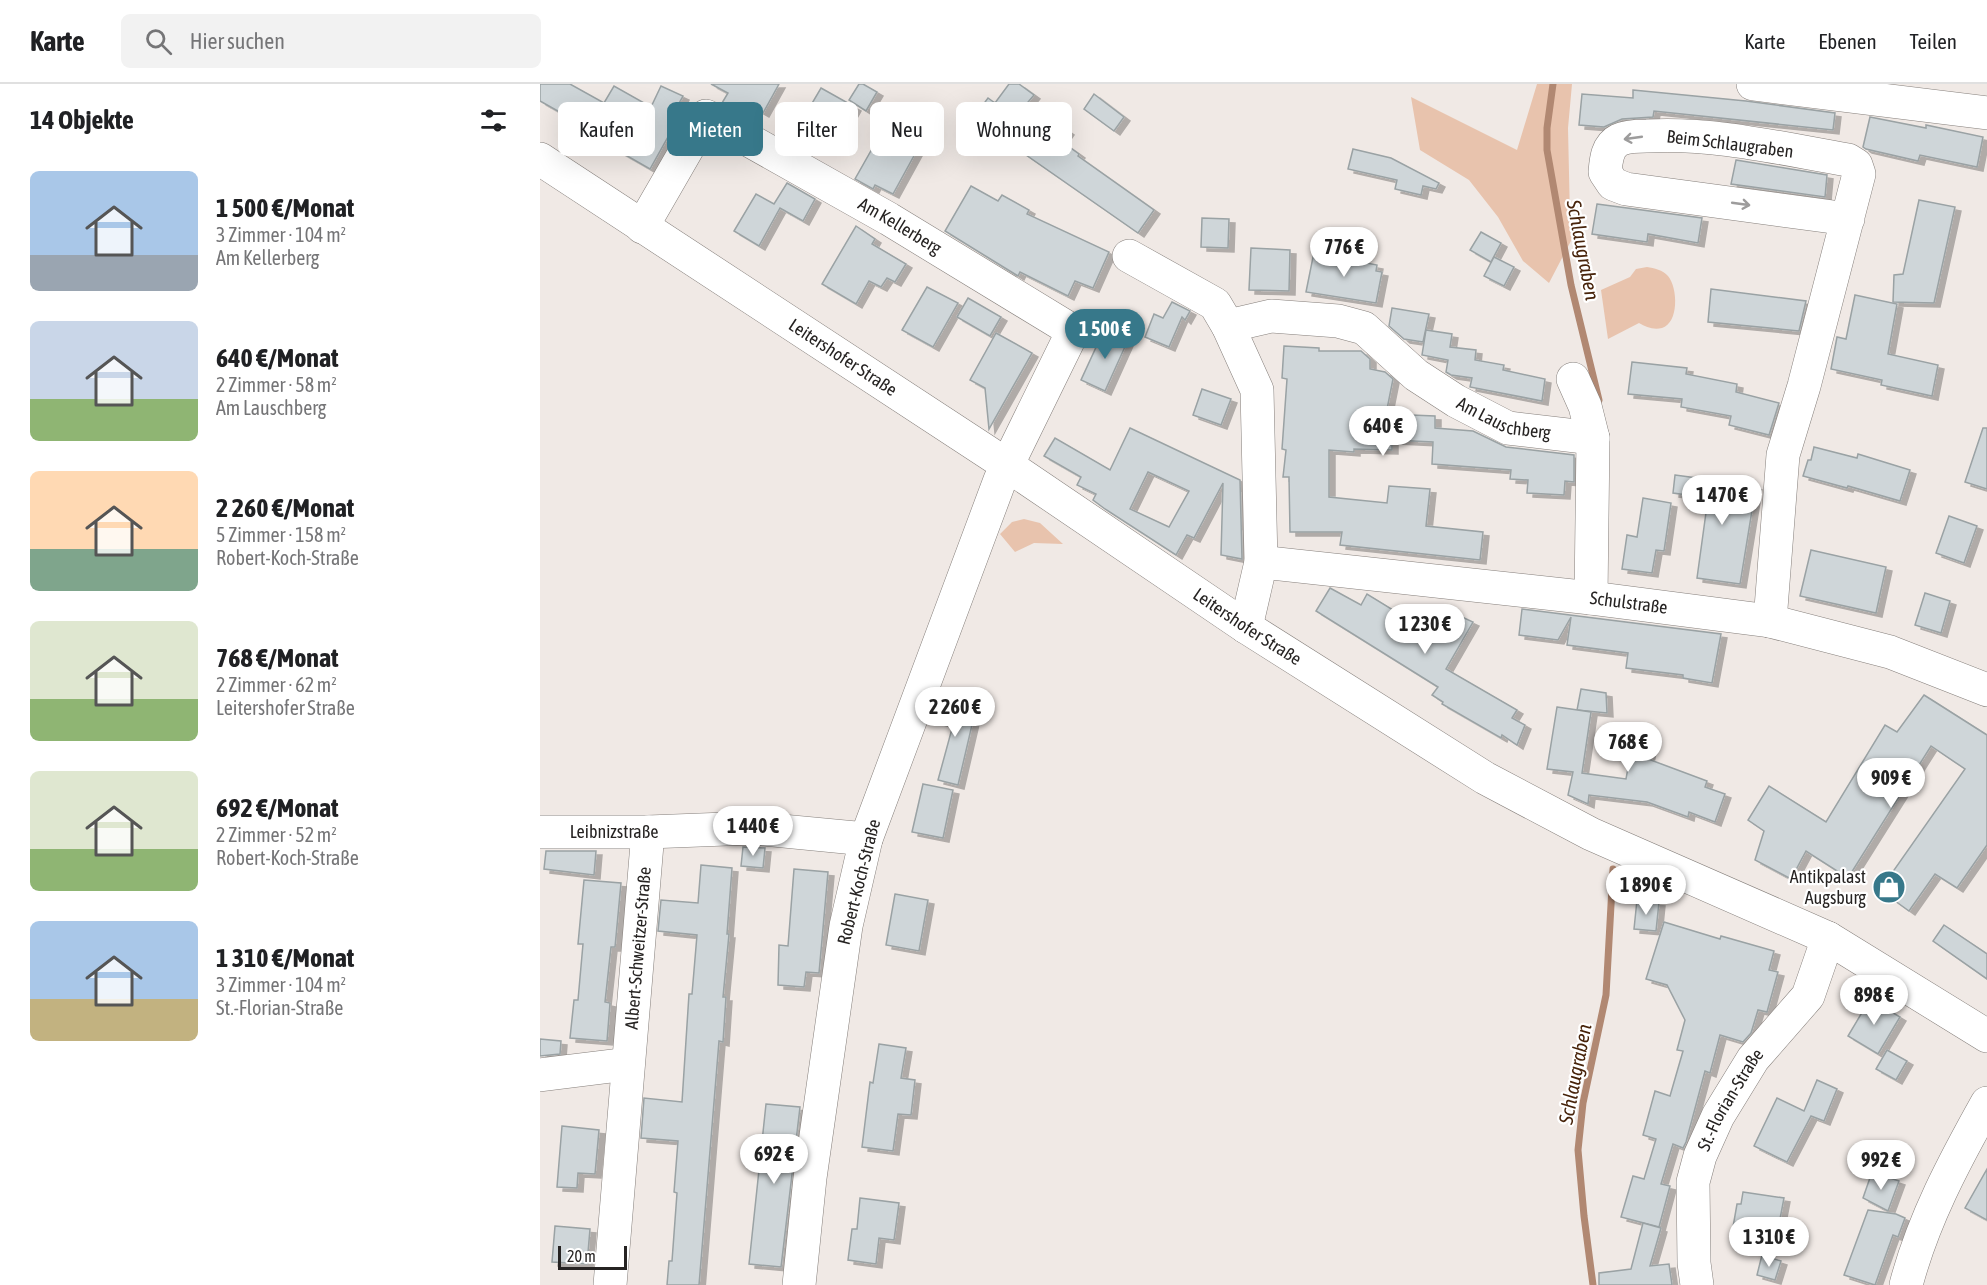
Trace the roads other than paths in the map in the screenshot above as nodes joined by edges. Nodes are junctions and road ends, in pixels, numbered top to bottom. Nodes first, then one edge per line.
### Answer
1 (1753, 84) edge
2 (1920, 95) edge
3 (1987, 113) edge
4 (540, 159) edge
5 (1848, 219) junction
6 (642, 227) junction
7 (1129, 256) dead end
8 (1228, 326) junction
9 (1573, 378) dead end
10 (1593, 438) junction
11 (1007, 465) junction
12 (1262, 562) junction
13 (1591, 598) junction
14 (1770, 621) junction
15 (1246, 627) junction
16 (1987, 690) edge
17 (540, 832) edge
18 (648, 832) junction
19 (866, 839) junction
20 (1828, 938) junction
21 (1987, 1036) edge
22 (628, 1064) junction
23 (540, 1075) edge
24 (1987, 1104) edge
25 (610, 1285) edge
26 (799, 1285) edge
27 (1697, 1285) edge
28 (1906, 1285) edge

1 - 2 street
2 - 3 street
4 - 6 street, Leitershofer Straße
5 -> 5 street, Beim Schlaugraben
5 - 14 street, Beim Schlaugraben
6 - 11 street, Leitershofer Straße
6 - 11 street, Am Kellerberg
7 - 8 street
8 - 10 street, Am Lauschberg
8 - 12 street
9 - 10 street
10 - 13 street
11 - 15 street, Leitershofer Straße
11 - 19 street, Robert-Koch-Straße
12 - 13 street, Schulstraße
12 - 15 street
13 - 14 street, Schulstraße
14 - 16 street, Schulstraße
15 - 20 street, Leitershofer Straße
17 - 18 street, Leibnizstraße
18 - 19 street, Leibnizstraße
18 - 22 street, Albert-Schweitzer-Straße
19 - 26 street, Robert-Koch-Straße
20 - 21 street, Leitershofer Straße
20 - 27 street, St.-Florian-Straße
22 - 23 street
22 - 25 street, Albert-Schweitzer-Straße
24 - 28 street

